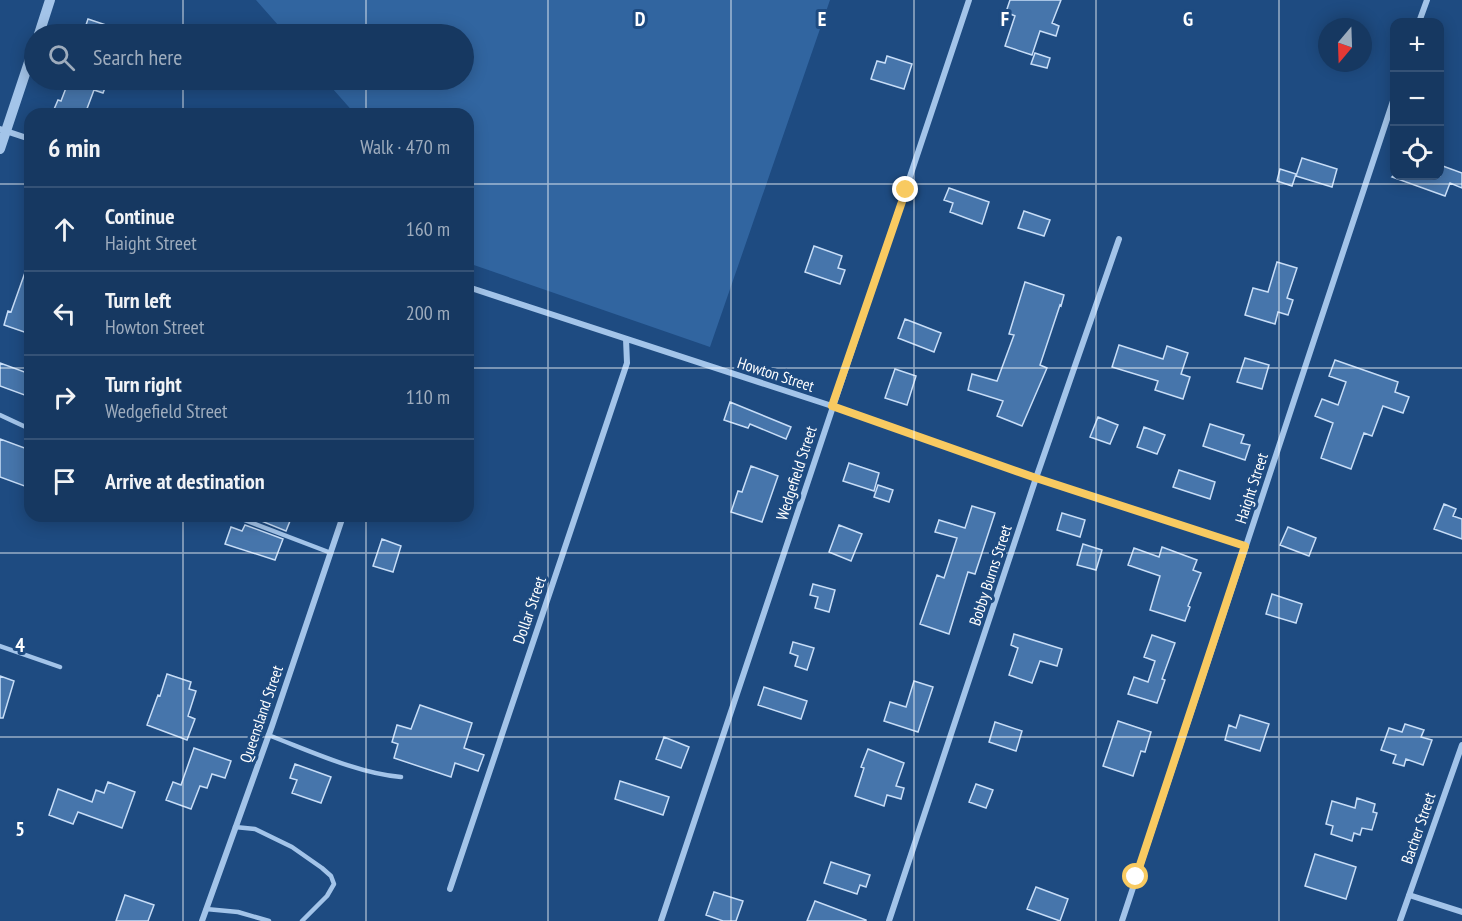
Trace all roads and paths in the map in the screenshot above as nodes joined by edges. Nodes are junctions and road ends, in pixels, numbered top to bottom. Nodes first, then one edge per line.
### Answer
1 (50, 0) edge
2 (969, 0) edge
3 (1427, 0) edge
4 (1420, 18) edge
5 (42, 24) edge
6 (24, 74) edge
7 (1390, 113) edge
8 (3, 130) edge
9 (24, 138) edge
10 (0, 149) edge
11 (1119, 239) dead end
12 (474, 289) edge
13 (626, 339) junction
14 (832, 406) junction
15 (0, 415) edge
16 (24, 426) edge
17 (1036, 478) junction
18 (250, 522) edge
19 (341, 522) edge
20 (1245, 546) junction
21 (331, 553) junction
22 (0, 646) edge
23 (60, 667) dead end
24 (268, 735) junction
25 (1462, 745) edge
26 (401, 777) dead end
27 (236, 827) junction
28 (450, 889) dead end
29 (1409, 895) junction
30 (206, 909) junction
31 (1462, 912) edge
32 (202, 921) edge
33 (269, 921) edge
34 (302, 921) edge
35 (661, 921) edge
36 (889, 921) edge
37 (1122, 921) edge
38 (1400, 921) edge

1 - 5 street
2 - 14 street, Wedgefield Street
3 - 4 street
6 - 8 street
7 - 20 street, Haight Street
8 - 9 street
8 - 10 street
11 - 17 street, Bobby Burns Street
12 - 13 street, Howton Street
13 - 14 street, Howton Street
13 - 28 street, Dollar Street
14 - 17 street, Howton Street
14 - 35 street, Wedgefield Street
15 - 16 lane
17 - 20 street, Howton Street
17 - 36 street, Bobby Burns Street
18 - 21 lane
19 - 21 street, Queensland Street
20 - 37 street, Haight Street
21 - 24 street, Queensland Street
22 - 23 lane
24 - 26 lane
24 - 27 street, Queensland Street
25 - 29 street, Bacher Street
27 - 30 street, Queensland Street
27 - 34 lane
29 - 31 street
29 - 38 street, Bacher Street
30 - 32 street, Queensland Street
30 - 33 lane

